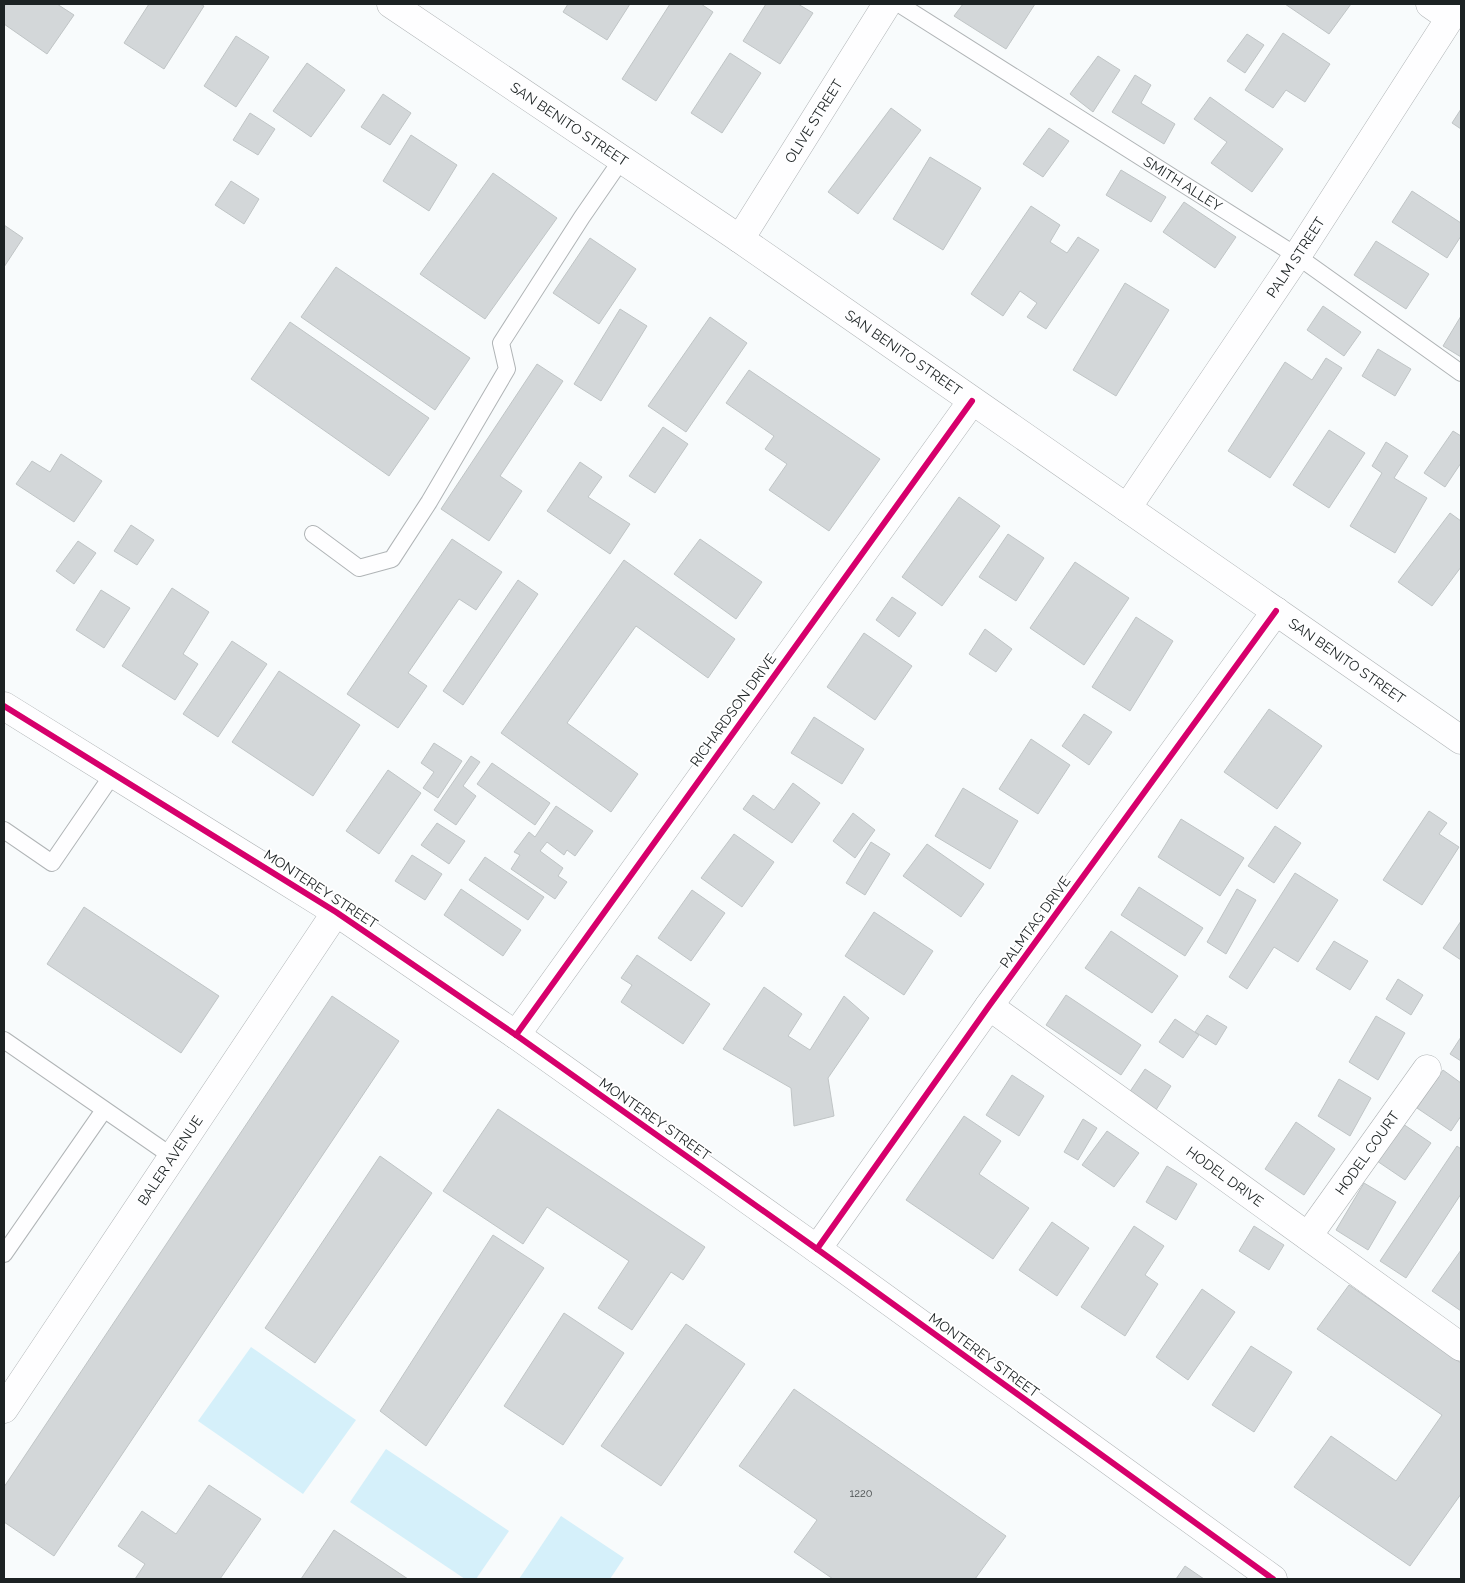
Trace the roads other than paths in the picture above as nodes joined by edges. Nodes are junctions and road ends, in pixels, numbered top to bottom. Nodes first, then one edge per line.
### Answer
1 (391, 4) edge
2 (887, 4) edge
3 (899, 4) edge
4 (1451, 13) edge
5 (622, 159) junction
6 (740, 239) junction
7 (1297, 256) junction
8 (1461, 373) edge
9 (972, 401) junction
10 (1127, 508) junction
11 (313, 534) dead end
12 (1276, 612) junction
13 (4, 706) edge
14 (1461, 740) edge
15 (113, 774) junction
16 (4, 830) edge
17 (336, 912) junction
18 (989, 1006) junction
19 (516, 1035) junction
20 (4, 1040) edge
21 (1427, 1069) dead end
22 (104, 1110) junction
23 (173, 1157) junction
24 (1308, 1236) junction
25 (817, 1249) junction
26 (4, 1254) edge
27 (1461, 1347) edge
28 (4, 1409) edge
29 (1273, 1579) edge

1 - 5 street, SAN BENITO STREET
2 - 6 street, OLIVE STREET
3 - 7 lane, SMITH ALLEY
4 - 7 street, PALM STREET
5 - 6 street, SAN BENITO STREET
5 - 11 lane
6 - 9 street, SAN BENITO STREET
7 - 8 lane, SMITH ALLEY
7 - 10 street, PALM STREET
9 - 10 street, SAN BENITO STREET
9 - 19 street, RICHARDSON DRIVE
10 - 12 street, SAN BENITO STREET
12 - 14 street, SAN BENITO STREET
12 - 18 street, PALMTAG DRIVE
13 - 15 street, MONTEREY STREET
15 - 16 lane
15 - 17 street, MONTEREY STREET
17 - 19 street, MONTEREY STREET
17 - 23 street, BALER AVENUE
18 - 24 street, HODEL DRIVE
18 - 25 street, PALMTAG DRIVE
19 - 25 street, MONTEREY STREET
20 - 22 lane
21 - 24 street, HODEL COURT
22 - 23 lane
22 - 26 lane
23 - 28 street, BALER AVENUE
24 - 27 street, HODEL DRIVE
25 - 29 street, MONTEREY STREET

